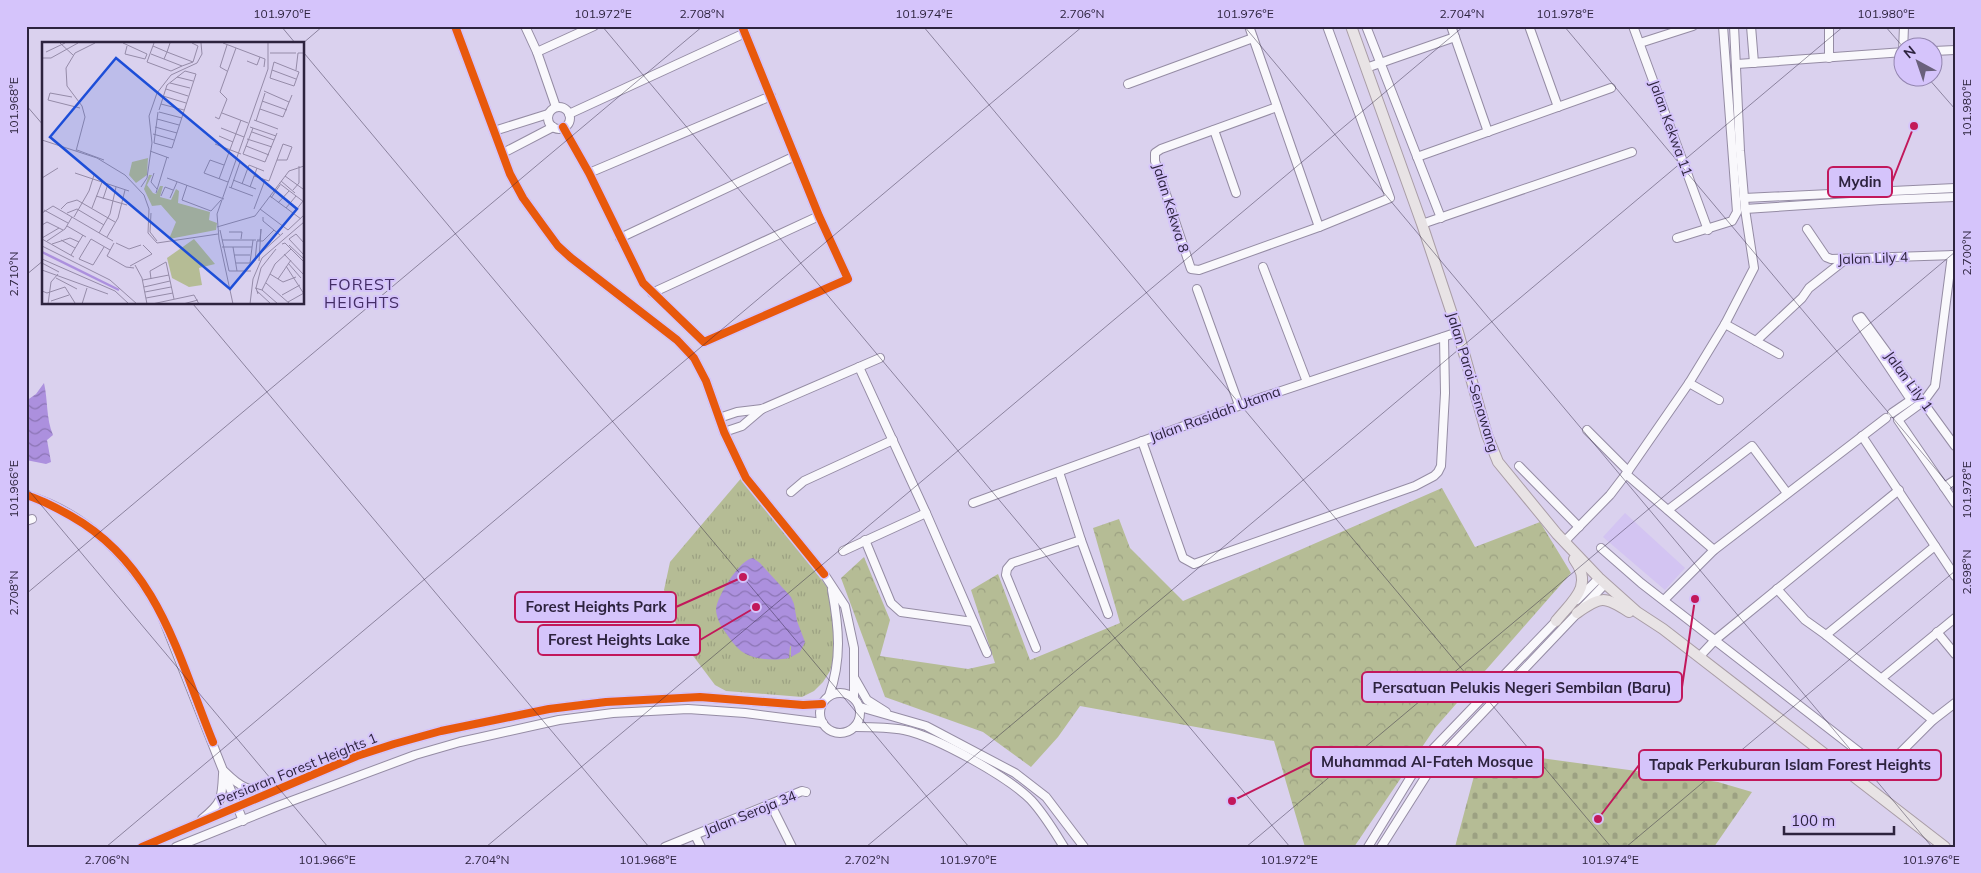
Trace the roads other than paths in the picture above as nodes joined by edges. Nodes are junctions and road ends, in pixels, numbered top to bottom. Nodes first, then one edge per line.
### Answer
1 (455, 26) edge
2 (525, 26) edge
3 (594, 26) edge
4 (1249, 26) edge
5 (1327, 26) edge
6 (1351, 26) edge
7 (1366, 26) edge
8 (1451, 26) edge
9 (1529, 26) edge
10 (1634, 26) edge
11 (1693, 26) edge
12 (1723, 26) edge
13 (1734, 26) edge
14 (1752, 26) edge
15 (1829, 26) edge
16 (743, 30) edge
17 (1455, 37) junction
18 (1253, 38) junction
19 (1640, 43) junction
20 (537, 52) junction
21 (1894, 53) edge
22 (1829, 58) junction
23 (1381, 63) junction
24 (1754, 63) junction
25 (1737, 64) junction
26 (1366, 68) junction
27 (1128, 84) dead end
28 (1611, 88) dead end
29 (771, 96) junction
30 (556, 107) junction
31 (1277, 107) junction
32 (1558, 107) junction
33 (548, 114) junction
34 (569, 114) junction
35 (553, 127) junction
36 (563, 127) junction
37 (1214, 130) junction
38 (494, 131) junction
39 (1488, 132) junction
40 (1632, 152) dead end
41 (503, 153) junction
42 (795, 156) junction
43 (1417, 157) junction
44 (589, 173) junction
45 (1955, 188) edge
46 (1236, 193) dead end
47 (1955, 197) edge
48 (1744, 198) junction
49 (1745, 209) junction
50 (819, 216) junction
51 (1441, 218) junction
52 (1422, 224) junction
53 (1319, 227) junction
54 (1807, 229) dead end
55 (1708, 230) junction
56 (620, 238) junction
57 (1677, 238) dead end
58 (1953, 255) edge
59 (1846, 259) junction
60 (1263, 267) dead end
61 (1197, 289) dead end
62 (652, 293) junction
63 (1725, 324) junction
64 (1458, 332) junction
65 (1444, 337) junction
66 (1756, 341) junction
67 (1779, 354) dead end
68 (880, 358) dead end
69 (859, 367) junction
70 (1307, 382) junction
71 (1689, 383) junction
72 (1719, 400) dead end
73 (1924, 402) junction
74 (1239, 405) junction
75 (762, 409) junction
76 (719, 418) junction
77 (1587, 430) dead end
78 (724, 432) junction
79 (1862, 436) junction
80 (894, 440) junction
81 (1142, 441) junction
82 (1955, 446) edge
83 (1519, 466) dead end
84 (1059, 472) junction
85 (1627, 473) junction
86 (1955, 480) edge
87 (1944, 487) junction
88 (1899, 490) junction
89 (791, 492) dead end
90 (1787, 493) junction
91 (26, 496) edge
92 (973, 502) dead end
93 (1955, 503) edge
94 (1668, 510) junction
95 (926, 513) junction
96 (1579, 527) junction
97 (1560, 538) junction
98 (865, 540) junction
99 (1081, 540) junction
100 (1935, 546) junction
101 (1601, 548) dead end
102 (1714, 550) junction
103 (844, 551) dead end
104 (1955, 576) edge
105 (1602, 581) junction
106 (832, 586) junction
107 (1777, 589) junction
108 (1664, 600) junction
109 (1577, 613) junction
110 (1108, 614) dead end
111 (1955, 618) edge
112 (1556, 621) junction
113 (973, 622) junction
114 (1663, 629) junction
115 (1937, 632) junction
116 (1826, 634) junction
117 (1716, 640) junction
118 (1036, 648) dead end
119 (987, 653) dead end
120 (1955, 654) edge
121 (1699, 657) junction
122 (855, 678) junction
123 (1882, 678) junction
124 (829, 696) junction
125 (854, 698) junction
126 (1955, 703) edge
127 (822, 704) junction
128 (860, 707) junction
129 (896, 718) junction
130 (1933, 720) junction
131 (823, 723) junction
132 (855, 727) junction
133 (223, 771) junction
134 (283, 787) junction
135 (806, 792) dead end
136 (771, 805) junction
137 (238, 808) junction
138 (243, 821) junction
139 (194, 824) junction
140 (695, 835) junction
141 (142, 847) edge
142 (176, 847) edge
143 (666, 847) edge
144 (701, 847) edge
145 (792, 847) edge
146 (1064, 847) edge
147 (1084, 847) edge
148 (1368, 847) edge
149 (1381, 847) edge
150 (1945, 847) edge

1 - 38 street
2 - 20 street
3 - 20 street
4 - 18 street
5 - 53 street, Jalan Kekwa 8
6 - 26 main road, Jalan Paroi-Senawang
7 - 23 street
8 - 17 street
9 - 32 street
10 - 19 street, Jalan Kekwa 11
11 - 19 street
12 - 55 street
13 - 25 street
14 - 24 street
15 - 22 street
16 - 29 street
16 - 34 street
17 - 23 street
17 - 39 street
18 - 27 street
18 - 31 street
19 - 55 street, Jalan Kekwa 11
20 - 30 street
21 - 22 street
22 - 24 street
23 - 26 street
23 - 43 street
24 - 25 street
25 - 48 street
26 - 52 main road, Jalan Paroi-Senawang
28 - 32 street
29 - 42 street
29 - 44 street
30 - 33 street
30 - 34 street
31 - 37 street, Jalan Kekwa 8
31 - 53 street
32 - 39 street
33 - 35 street
33 - 38 street
34 - 36 street
35 - 36 street
35 - 41 street
36 - 44 street
37 - 46 street
37 - 53 street, Jalan Kekwa 8
38 - 41 street
39 - 43 street
40 - 51 street
41 - 76 street
42 - 50 street
42 - 56 street
43 - 51 street
44 - 56 street
45 - 48 street
47 - 49 street
48 - 49 street
49 - 63 street
50 - 62 street
50 - 62 street
51 - 52 street
52 - 64 main road, Jalan Paroi-Senawang
54 - 59 street, Jalan Lily 4
55 - 57 street
56 - 62 street
58 - 59 street, Jalan Lily 4
58 - 73 street
59 - 66 street
60 - 70 street
61 - 74 street
63 - 66 street
63 - 71 street
64 - 65 street, Jalan Rasidah Utama
64 - 97 main road, Jalan Paroi-Senawang
65 - 70 street, Jalan Rasidah Utama
65 - 81 street
66 - 67 street
68 - 69 street
69 - 75 street
69 - 80 street
70 - 74 street, Jalan Rasidah Utama
71 - 72 street
71 - 85 street
73 - 79 street, Jalan Lily 1
73 - 82 street, Jalan Lily 1
73 - 87 street
74 - 81 street, Jalan Rasidah Utama
75 - 76 street
75 - 78 street
76 - 78 street
77 - 85 street
78 - 106 street
79 - 88 street
79 - 90 street
80 - 89 street
80 - 95 street
81 - 84 street, Jalan Rasidah Utama
83 - 96 street
84 - 92 street, Jalan Rasidah Utama
84 - 99 street
85 - 94 street
85 - 96 street
86 - 87 street
87 - 93 street
88 - 100 street
88 - 107 street
90 - 94 street
90 - 102 street
91 - 133 street
94 - 102 street
95 - 98 street
95 - 113 street
96 - 97 street
97 - 105 main road, Jalan Paroi-Senawang
97 - 112 main road
98 - 103 street
98 - 113 street
99 - 110 street
99 - 118 street
100 - 104 street
100 - 116 street
101 - 108 street
102 - 108 street
105 - 109 street
105 - 112 street
105 - 114 main road, Jalan Paroi-Senawang
106 - 122 street
106 - 124 street
107 - 116 street
107 - 117 street
108 - 117 street
109 - 114 main road
109 - 149 street
111 - 115 street
112 - 148 street
113 - 119 street
114 - 121 main road, Jalan Paroi-Senawang
115 - 120 street
115 - 123 street
116 - 123 street
117 - 121 street
117 - 130 street
121 - 150 main road, Jalan Paroi-Senawang
122 - 125 street
122 - 129 street
123 - 130 street
124 - 125 street
124 - 127 street
125 - 128 street
126 - 130 street
127 - 131 street
127 - 134 street, Persiaran Forest Heights 1
128 - 129 street
128 - 132 street
129 - 147 street
131 - 132 street
131 - 138 street, Persiaran Forest Heights 1
132 - 146 street
133 - 134 street
133 - 137 street
133 - 139 street
134 - 137 street, Persiaran Forest Heights 1
135 - 136 street, Jalan Seroja 34
136 - 140 street, Jalan Seroja 34
136 - 145 street
137 - 138 street
137 - 139 street, Persiaran Forest Heights 1
138 - 142 street, Persiaran Forest Heights 1
139 - 141 street, Persiaran Forest Heights 1
140 - 143 street, Jalan Seroja 34
140 - 144 street

